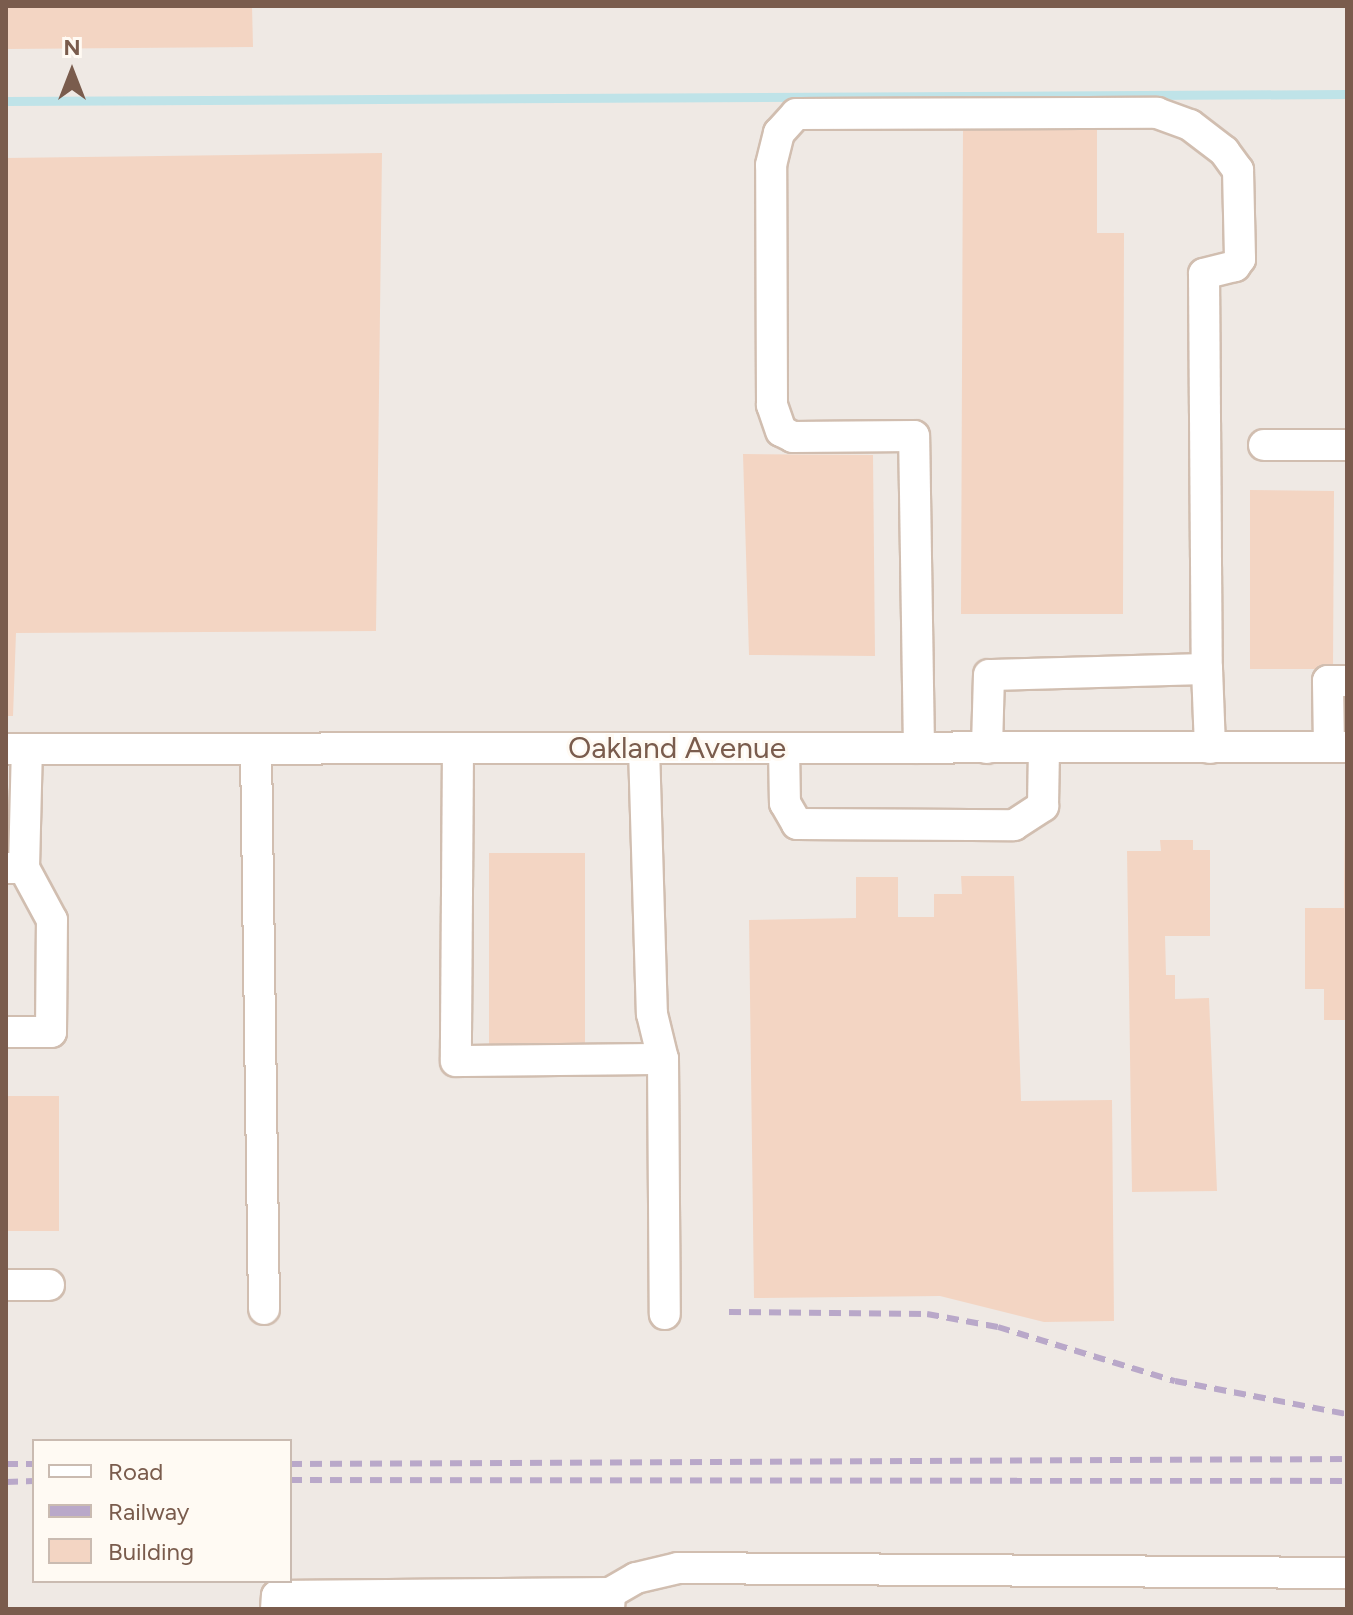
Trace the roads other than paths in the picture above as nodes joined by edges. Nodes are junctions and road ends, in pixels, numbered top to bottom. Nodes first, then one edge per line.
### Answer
1 (1264, 445) dead end
2 (1347, 445) edge
3 (1207, 669) junction
4 (1347, 681) edge
5 (1338, 747) edge
6 (644, 748) junction
7 (784, 748) junction
8 (919, 748) junction
9 (987, 748) junction
10 (1044, 748) junction
11 (1210, 748) junction
12 (17, 749) edge
13 (256, 749) junction
14 (458, 749) junction
15 (15, 868) edge
16 (6, 1032) edge
17 (663, 1059) junction
18 (6, 1285) edge
19 (49, 1285) dead end
20 (264, 1309) dead end
21 (665, 1314) dead end
22 (1347, 1573) edge
23 (609, 1601) edge
24 (446, 1602) edge
25 (527, 1603) edge
26 (276, 1609) edge

1 - 2 street
3 - 8 street
3 - 9 street
3 - 11 street
4 - 5 street
5 - 11 street, Oakland Avenue
6 - 7 street, Oakland Avenue
6 - 14 street, Oakland Avenue
6 - 17 street
7 - 8 street, Oakland Avenue
7 - 10 street
8 - 9 street, Oakland Avenue
9 - 10 street, Oakland Avenue
10 - 11 street, Oakland Avenue
12 - 13 street, Oakland Avenue
12 - 15 street
13 - 14 street, Oakland Avenue
13 - 20 street
14 - 17 street
15 - 16 street
17 - 21 street
18 - 19 street
22 - 23 street
23 - 25 street
24 - 25 street
24 - 26 street

